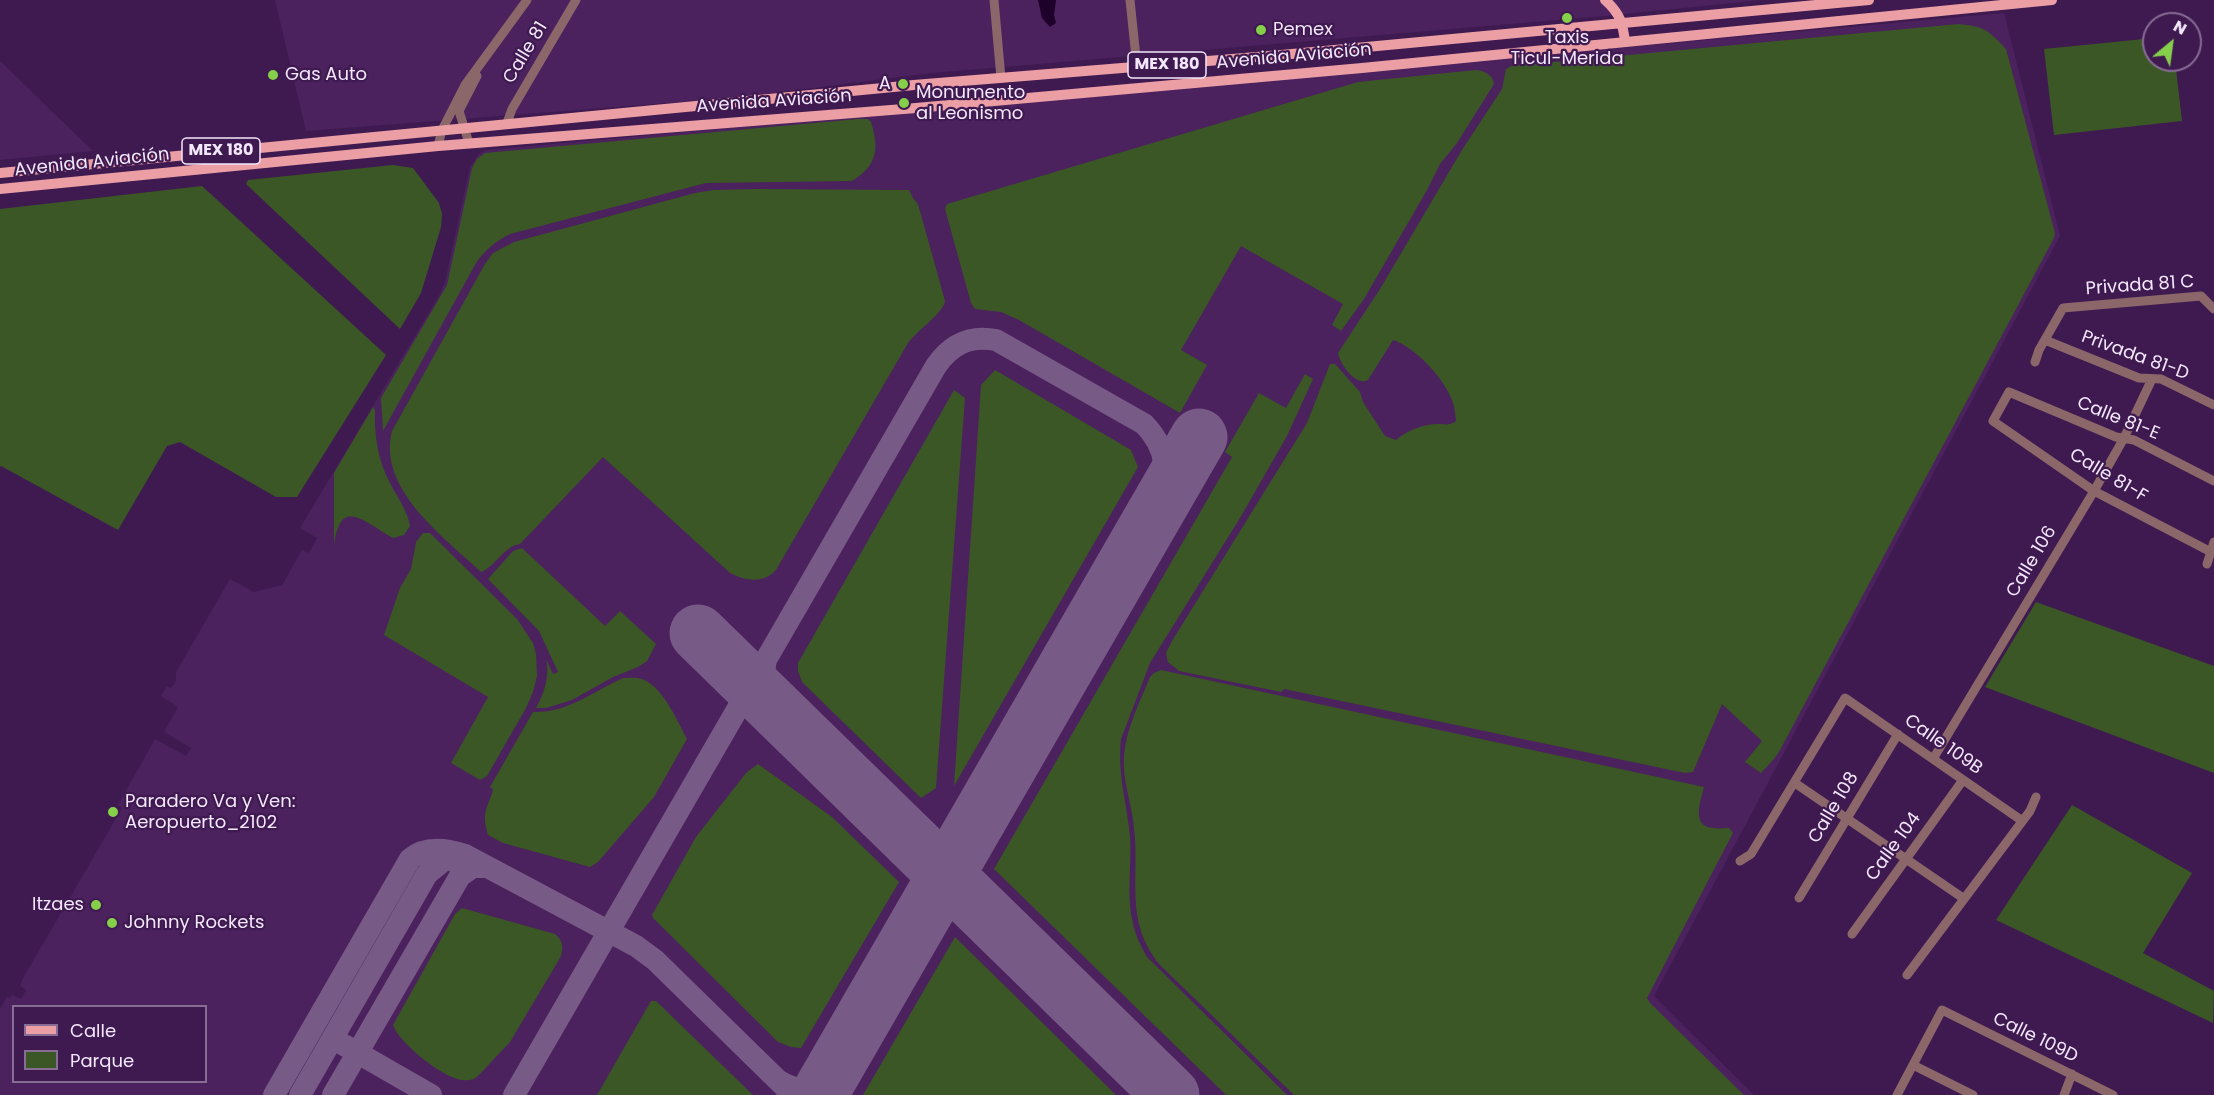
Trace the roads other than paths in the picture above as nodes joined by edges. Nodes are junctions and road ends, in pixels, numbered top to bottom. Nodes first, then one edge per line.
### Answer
1 (527, 0) edge
2 (576, 0) edge
3 (994, 0) edge
4 (1130, 0) edge
5 (1605, 0) edge
6 (1869, 0) edge
7 (2052, 0) edge
8 (1623, 22) junction
9 (1626, 42) junction
10 (481, 66) junction
11 (1137, 67) junction
12 (1000, 78) junction
13 (507, 123) junction
14 (464, 128) junction
15 (442, 129) junction
16 (469, 143) junction
17 (438, 146) junction
18 (0, 173) edge
19 (0, 189) edge
20 (2214, 309) edge
21 (2045, 340) junction
22 (2035, 362) dead end
23 (2152, 379) junction
24 (2214, 405) edge
25 (1993, 421) joint
26 (2124, 438) junction
27 (2214, 481) edge
28 (2094, 491) junction
29 (2214, 542) edge
30 (2211, 552) junction
31 (2207, 564) dead end
32 (1898, 734) junction
33 (1933, 759) junction
34 (1964, 780) junction
35 (1795, 783) junction
36 (2036, 796) dead end
37 (1847, 819) junction
38 (2021, 820) junction
39 (1906, 859) junction
40 (1740, 861) dead end
41 (1799, 898) dead end
42 (1964, 898) junction
43 (1852, 934) dead end
44 (1907, 975) dead end
45 (1913, 1065) junction
46 (2072, 1074) junction
47 (1897, 1095) edge
48 (1973, 1095) edge
49 (2064, 1095) edge
50 (2113, 1095) edge

1 - 10 street
2 - 13 street, Calle 81
3 - 12 street
4 - 11 street
5 - 8 main road
6 - 8 main road, Avenida Aviación / MEX 180
7 - 9 main road, Avenida Aviación / MEX 180
8 - 9 main road
8 - 11 main road, Avenida Aviación / MEX 180
9 - 16 main road, Avenida Aviación / MEX 180
10 - 14 street
10 - 15 street
11 - 12 main road, Avenida Aviación / MEX 180
12 - 13 main road, Avenida Aviación / MEX 180
13 - 14 main road, Avenida Aviación / MEX 180
14 - 15 main road, Avenida Aviación / MEX 180
14 - 16 street
15 - 17 street
15 - 18 main road, Avenida Aviación / MEX 180
16 - 17 main road, Avenida Aviación / MEX 180
17 - 19 main road, Avenida Aviación / MEX 180
20 - 21 street, Privada 81 C
21 - 22 street
21 - 23 street, Privada 81-D
23 - 24 street, Privada 81-D
23 - 26 street, Calle 106
25 - 26 street, Calle 81-E
25 - 28 street, Calle 81-F
26 - 27 street, Calle 81-E
26 - 28 street, Calle 106
28 - 30 street, Calle 81-F
28 - 33 street, Calle 106
29 - 30 street
30 - 31 street
32 - 33 street, Calle 109B
32 - 35 street, Calle 109B
32 - 37 street, Calle 108
33 - 34 street, Calle 109B
34 - 38 street, Calle 109B
34 - 39 street, Calle 104
35 - 37 street
35 - 40 street
36 - 38 street
37 - 39 street
37 - 41 street, Calle 108
38 - 42 street
39 - 42 street
39 - 43 street, Calle 104
42 - 44 street
45 - 46 street, Calle 109D
45 - 47 street
45 - 48 street
46 - 49 street
46 - 50 street, Calle 109D

